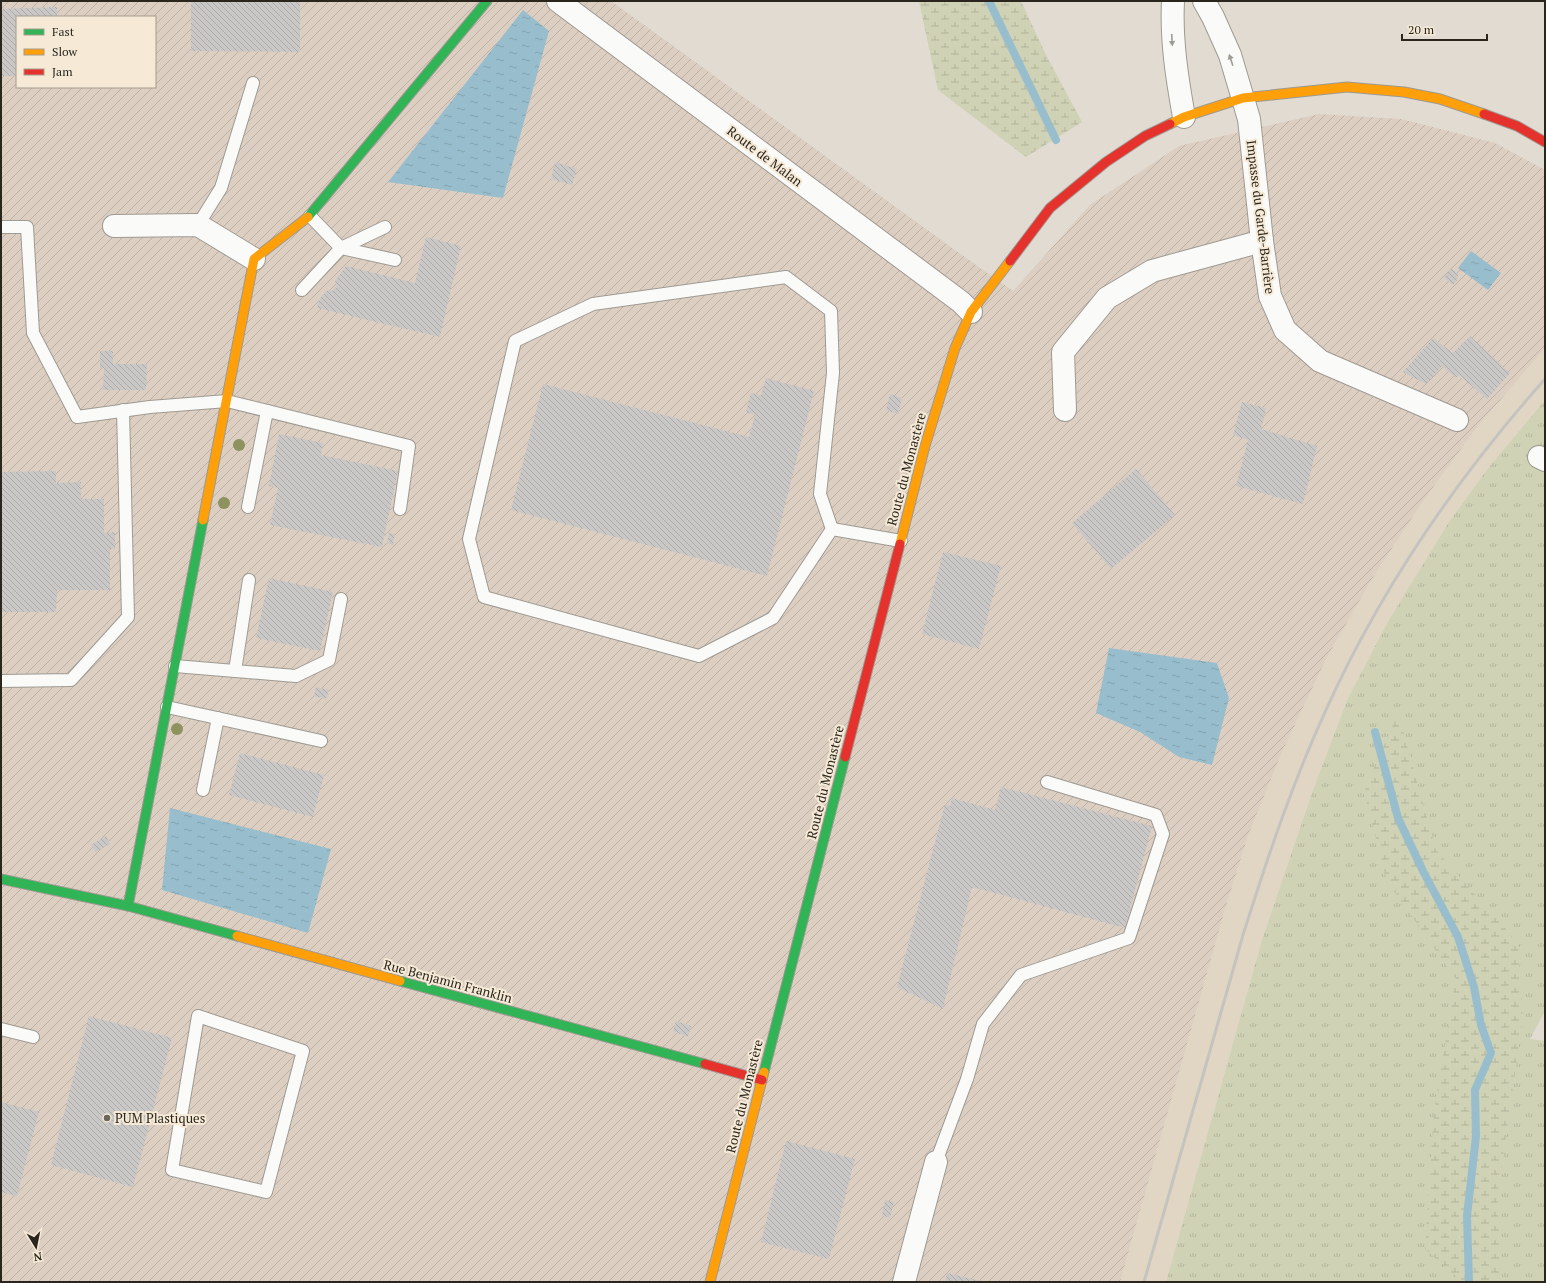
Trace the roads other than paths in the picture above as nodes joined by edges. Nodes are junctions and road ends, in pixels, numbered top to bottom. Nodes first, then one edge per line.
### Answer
1 (487, 1) edge
2 (558, 1) edge
3 (1173, 1) edge
4 (1204, 1) edge
5 (253, 83) dead end
6 (1243, 98) junction
7 (1184, 117) junction
8 (1545, 142) edge
9 (310, 216) junction
10 (198, 225) junction
11 (114, 226) dead end
12 (1, 227) edge
13 (385, 227) dead end
14 (1262, 242) junction
15 (341, 248) junction
16 (254, 259) junction
17 (395, 260) dead end
18 (302, 290) dead end
19 (970, 312) junction
20 (227, 400) junction
21 (124, 410) junction
22 (1065, 410) dead end
23 (268, 411) junction
24 (1457, 420) dead end
25 (248, 507) dead end
26 (400, 509) dead end
27 (832, 529) junction
28 (901, 542) junction
29 (249, 580) dead end
30 (341, 598) dead end
31 (175, 666) junction
32 (235, 671) junction
33 (1, 682) edge
34 (167, 707) junction
35 (218, 718) junction
36 (321, 741) dead end
37 (1048, 782) dead end
38 (203, 790) dead end
39 (1, 879) edge
40 (128, 906) junction
41 (198, 1016) joint
42 (1, 1029) edge
43 (33, 1037) dead end
44 (762, 1080) junction
45 (936, 1162) joint
46 (710, 1282) edge
47 (904, 1282) edge

1 - 9 street
2 - 19 street, Route de Malan
3 -> 7 street
6 -> 4 street, Impasse du Garde-Barrière
5 - 10 lane
6 - 7 street, Route du Monastère
6 - 8 street, Route du Monastère
6 - 14 street, Impasse du Garde-Barrière
7 - 19 street, Route du Monastère
9 - 15 lane
9 - 16 street
10 - 11 street
10 - 16 street
12 - 21 lane
13 - 15 lane
14 - 22 street
14 - 24 street, Impasse du Garde-Barrière
15 - 17 lane
15 - 18 lane
16 - 20 street
19 - 28 street, Route du Monastère
20 - 21 lane
20 - 23 lane
20 - 31 street
21 - 33 lane
23 - 25 lane
23 - 26 lane
27 - 27 lane
27 - 28 lane
28 - 44 street, Route du Monastère
29 - 32 lane
30 - 32 lane
31 - 32 lane
31 - 34 street
34 - 35 lane
34 - 40 street
35 - 36 lane
35 - 38 lane
37 - 45 lane
39 - 40 street, Rue Benjamin Franklin
40 - 44 street, Rue Benjamin Franklin
41 - 41 lane
42 - 43 lane
44 - 46 street, Route du Monastère
45 - 47 street

